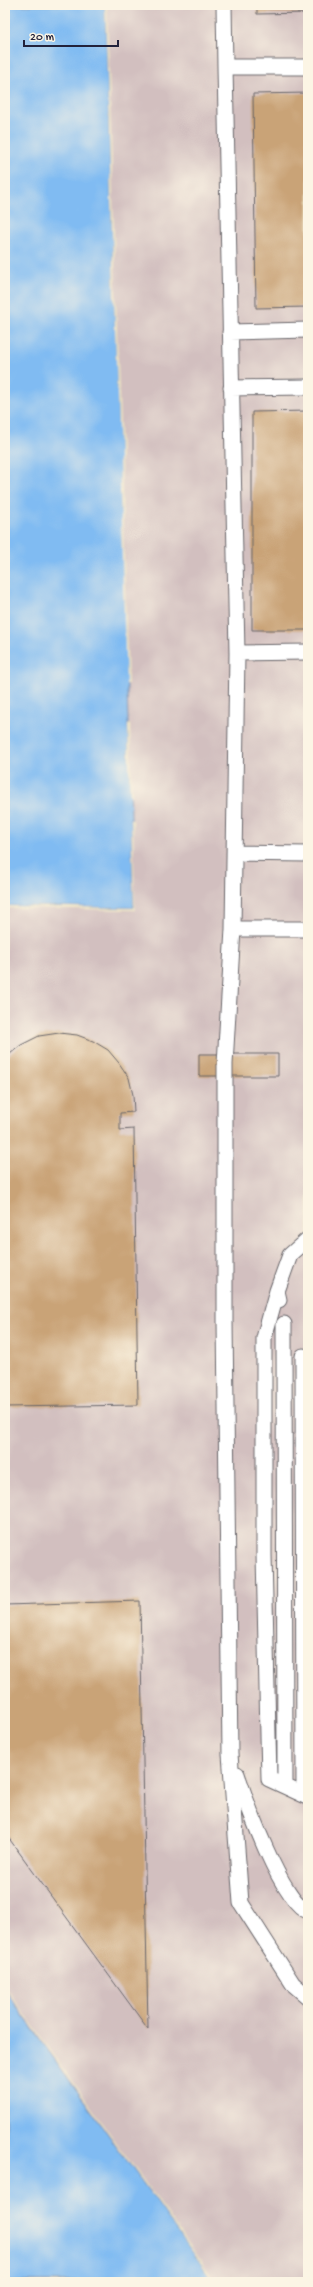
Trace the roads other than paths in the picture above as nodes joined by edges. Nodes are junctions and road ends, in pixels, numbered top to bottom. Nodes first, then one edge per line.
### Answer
1 (224, 5) edge
2 (225, 67) junction
3 (308, 67) edge
4 (308, 330) edge
5 (230, 332) junction
6 (308, 387) edge
7 (231, 388) junction
8 (308, 652) edge
9 (237, 653) junction
10 (234, 854) junction
11 (308, 854) edge
12 (233, 929) junction
13 (308, 929) edge
14 (308, 1239) edge
15 (277, 1291) junction
16 (284, 1324) junction
17 (306, 1357) edge
18 (230, 1754) junction
19 (284, 1786) junction
20 (306, 1796) edge
21 (308, 1911) edge
22 (308, 1997) edge

1 - 2 lane
2 - 3 lane
2 - 5 lane
4 - 5 lane
5 - 7 lane
6 - 7 lane
7 - 9 lane
8 - 9 lane
9 - 10 lane
10 - 11 lane
10 - 12 lane
12 - 13 lane
12 - 18 lane
14 - 15 lane
15 - 16 lane
15 - 19 lane
16 - 17 lane
16 - 19 lane
17 - 20 lane
18 - 21 lane
18 - 22 lane
19 - 20 lane

